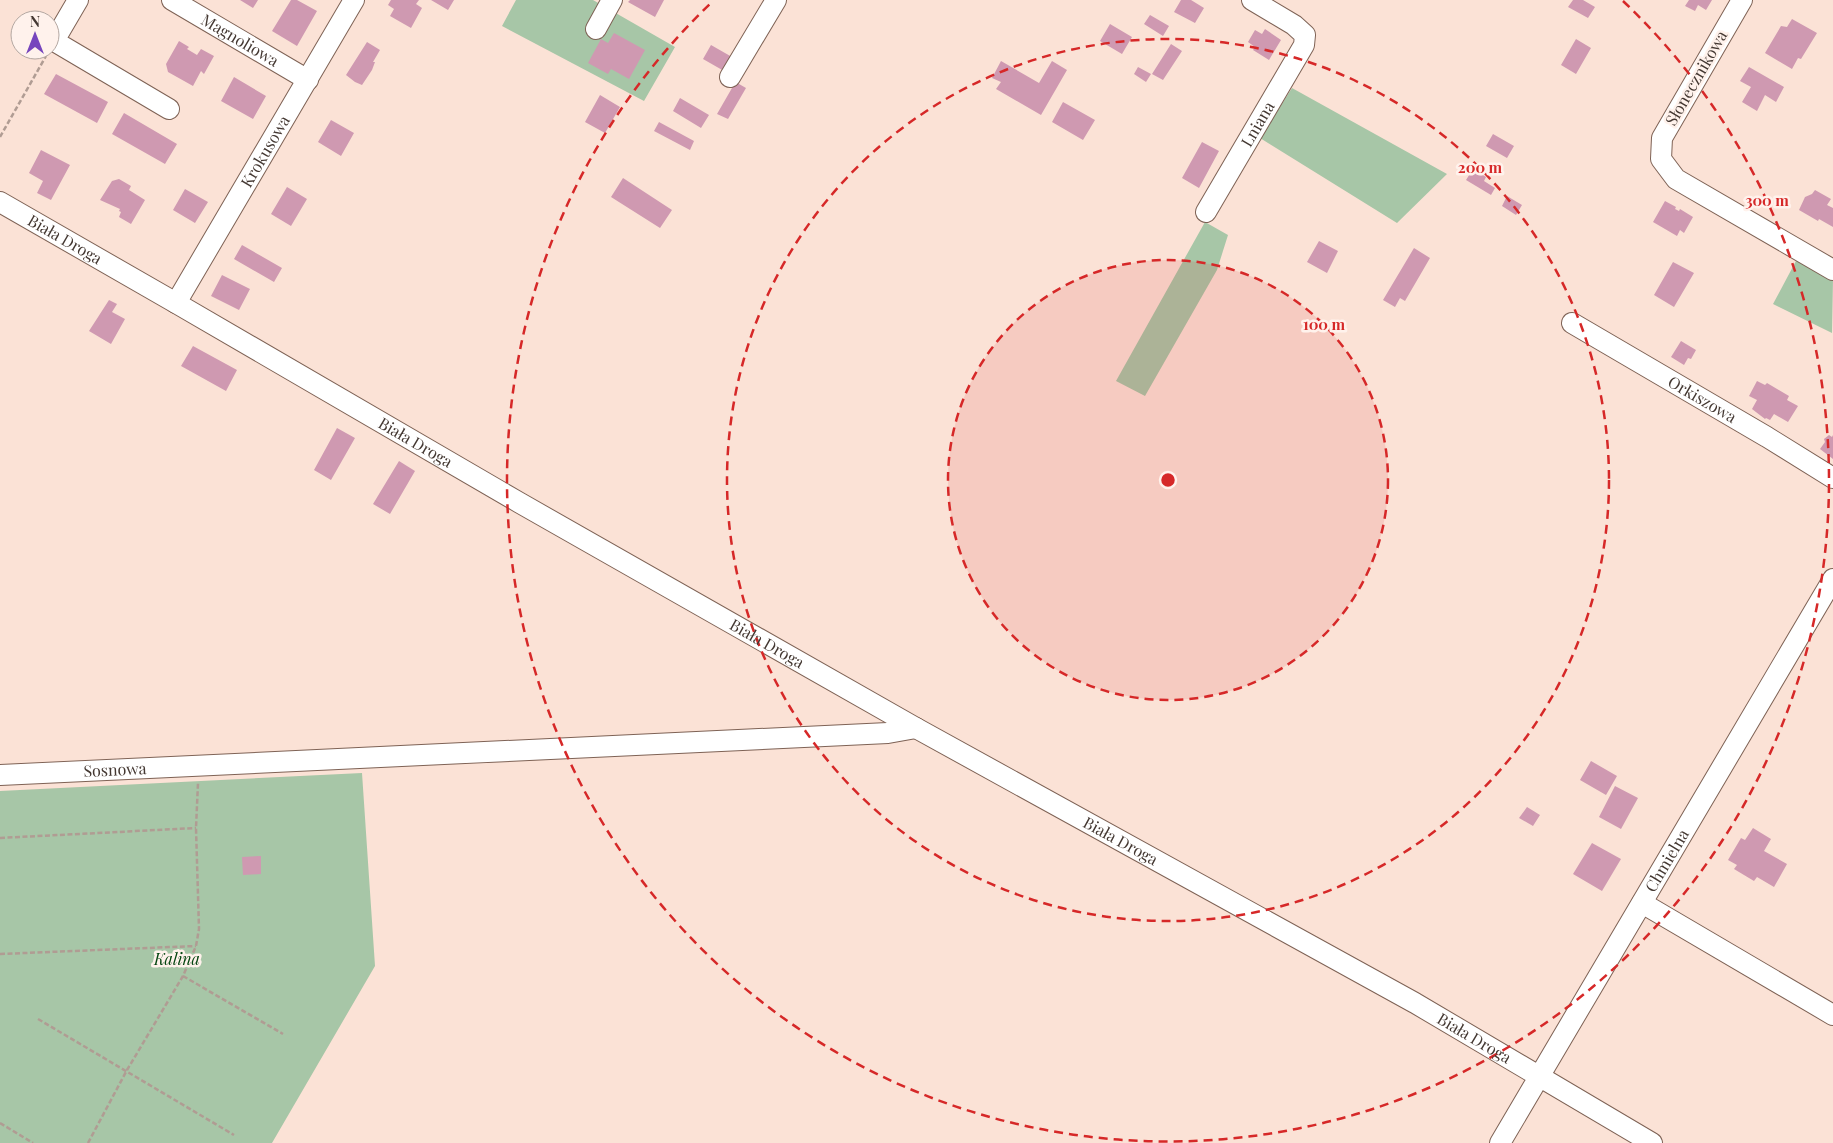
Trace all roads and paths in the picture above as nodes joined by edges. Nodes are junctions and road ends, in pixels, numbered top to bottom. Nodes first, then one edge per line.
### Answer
1 (78, 0) edge
2 (172, 0) edge
3 (354, 0) edge
4 (612, 0) edge
5 (776, 0) edge
6 (1252, 0) edge
7 (1742, 0) edge
8 (596, 29) dead end
9 (60, 32) edge
10 (60, 50) edge
11 (44, 60) edge
12 (730, 77) dead end
13 (308, 80) junction
14 (169, 109) dead end
15 (0, 137) edge
16 (0, 202) edge
17 (1206, 212) dead end
18 (1833, 270) edge
19 (176, 302) junction
20 (1572, 323) dead end
21 (1833, 478) edge
22 (1833, 578) edge
23 (916, 728) junction
24 (199, 766) junction
25 (0, 775) edge
26 (196, 828) junction
27 (0, 838) edge
28 (1642, 903) junction
29 (196, 946) junction
30 (0, 954) edge
31 (183, 976) junction
32 (1833, 1015) edge
33 (38, 1019) dead end
34 (283, 1034) dead end
35 (127, 1070) junction
36 (1539, 1077) junction
37 (0, 1123) edge
38 (234, 1135) dead end
39 (33, 1143) edge
40 (88, 1143) edge
41 (1500, 1143) edge
42 (1652, 1143) edge

1 - 9 street
2 - 13 street, Magnoliowa
3 - 13 street, Krokusowa
4 - 8 street
5 - 12 street
6 - 17 street, Lniana
7 - 18 street, Słonecznikowa
10 - 14 street
11 - 15 path
13 - 19 street, Krokusowa
16 - 19 street, Biała Droga
19 - 23 street, Biała Droga
20 - 21 street, Orkiszowa
22 - 28 street, Chmielna
23 - 24 street, Sosnowa
23 - 36 street, Biała Droga
24 - 25 street, Sosnowa
24 - 26 path
26 - 27 path
26 - 29 path
28 - 32 street
28 - 36 street, Chmielna
29 - 30 path
29 - 31 path
31 - 34 path
31 - 35 path
33 - 35 path
35 - 38 path
35 - 40 path
36 - 41 street, Chmielna
36 - 42 street, Biała Droga
37 - 39 path

